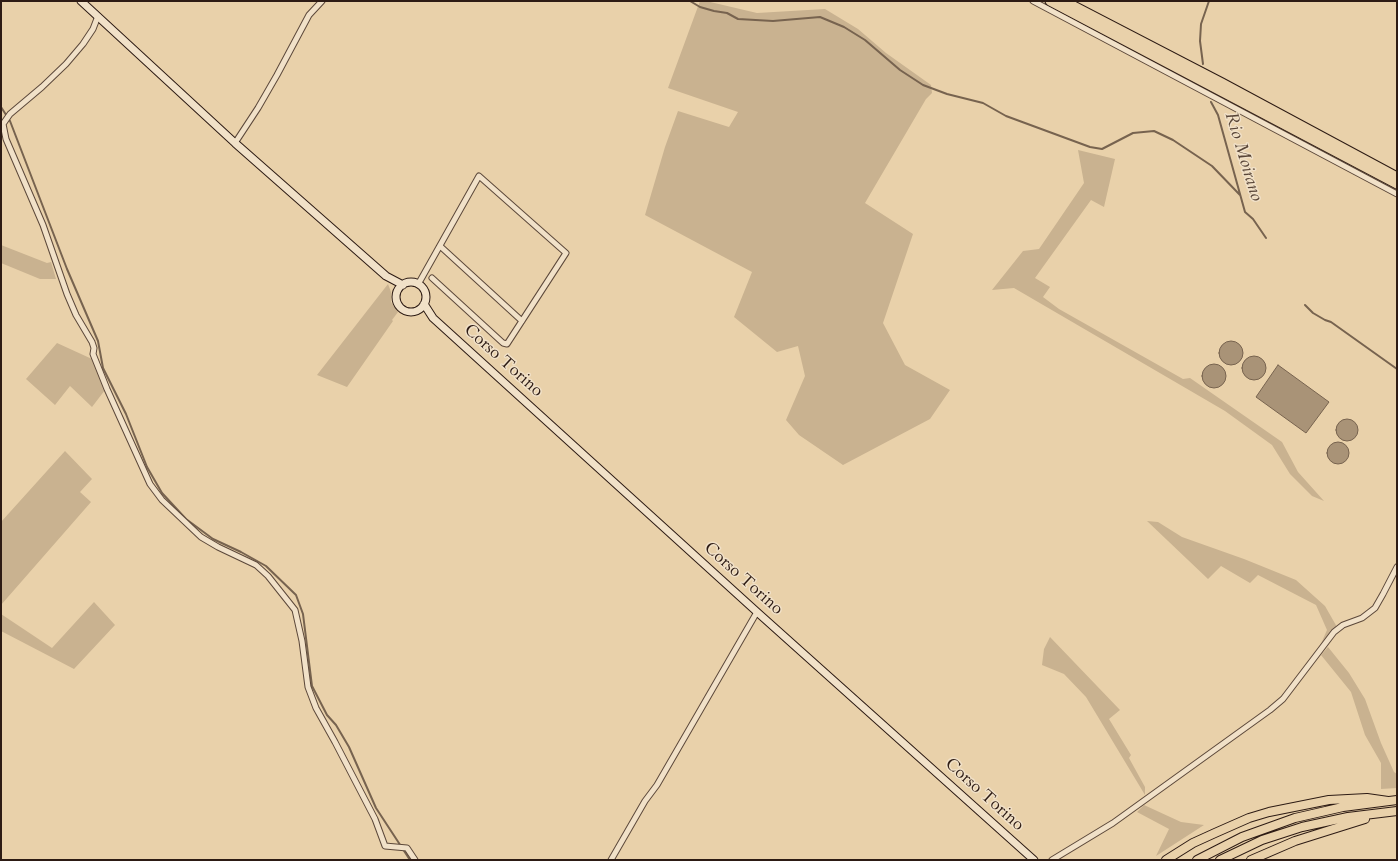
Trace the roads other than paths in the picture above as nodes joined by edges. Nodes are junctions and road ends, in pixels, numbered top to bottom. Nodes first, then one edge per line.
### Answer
1 (81, 1) edge
2 (322, 1) edge
3 (1033, 1) edge
4 (1050, 1) edge
5 (1064, 1) edge
6 (98, 16) junction
7 (235, 143) junction
8 (1397, 177) edge
9 (1397, 184) edge
10 (1397, 194) edge
11 (440, 246) junction
12 (386, 276) junction
13 (432, 278) dead end
14 (417, 284) junction
15 (403, 285) junction
16 (397, 292) junction
17 (424, 304) junction
18 (416, 312) junction
19 (433, 318) junction
20 (522, 321) junction
21 (1397, 567) edge
22 (757, 612) junction
23 (1397, 800) edge
24 (1388, 801) junction
25 (1397, 811) edge
26 (1384, 812) junction
27 (415, 860) edge
28 (612, 860) edge
29 (1034, 860) edge
30 (1052, 860) edge
31 (1166, 860) edge
32 (1197, 860) edge
33 (1220, 860) edge
34 (1251, 860) edge

1 - 6 main road
2 - 7 street
3 - 10 street
4 - 9 highway
5 - 8 highway
6 - 7 main road
6 - 27 street
7 - 12 main road
11 - 14 street
11 - 20 street
11 - 20 street
12 - 15 main road
12 - 16 main road
13 - 20 street
14 - 15 main road
14 - 17 main road
15 - 16 main road
16 - 18 main road
17 - 18 main road
17 - 19 main road
18 - 19 main road
19 - 22 main road, Corso Torino
21 - 30 street
22 - 28 street
22 - 29 main road, Corso Torino
23 - 24 main road
24 - 31 main road
24 - 32 main road
25 - 26 main road
26 - 33 main road
26 - 34 main road

